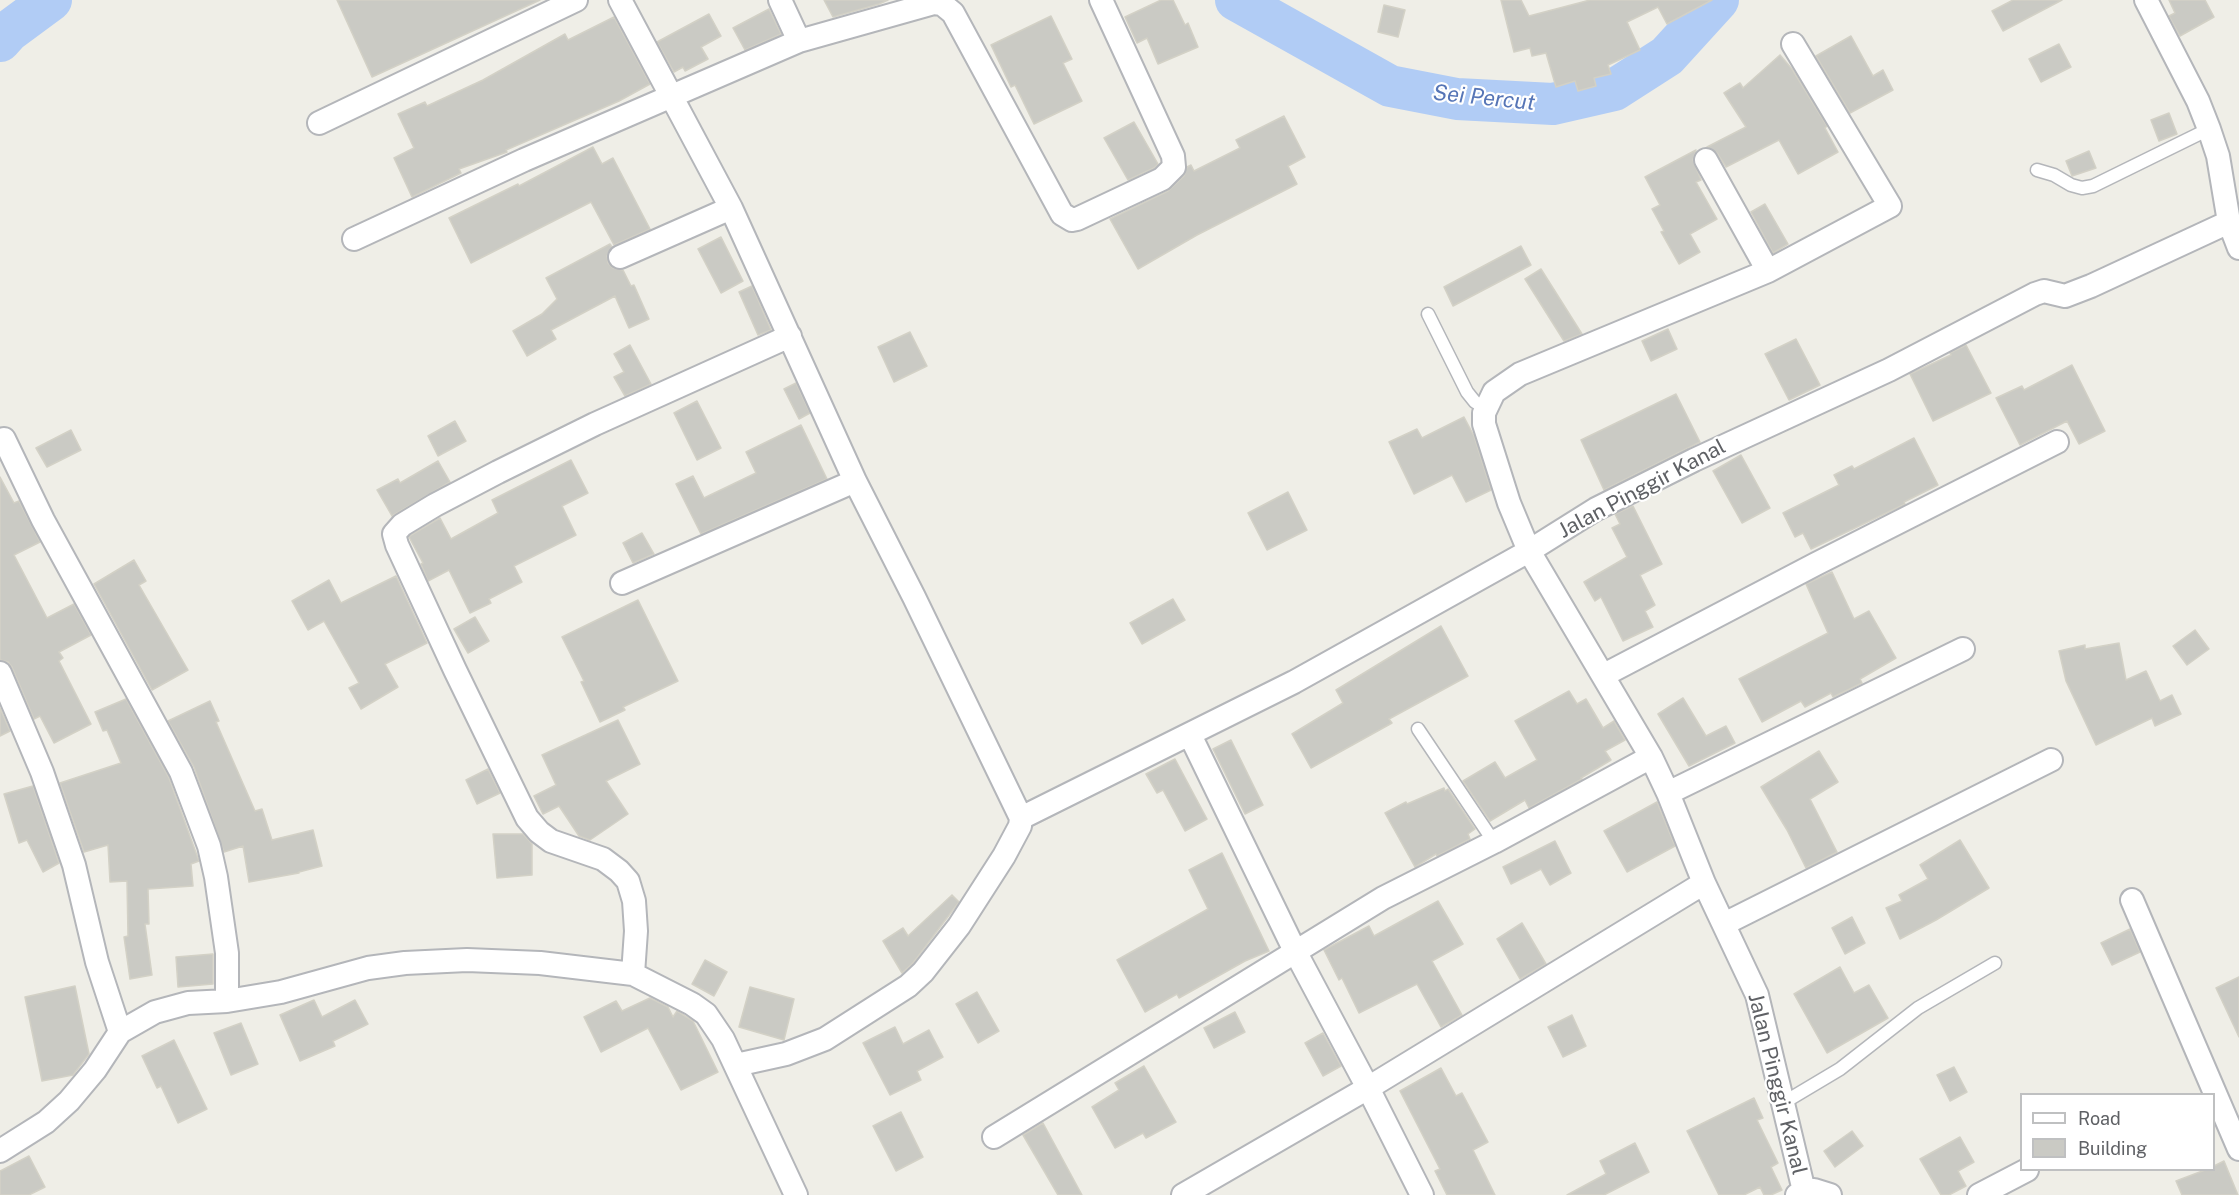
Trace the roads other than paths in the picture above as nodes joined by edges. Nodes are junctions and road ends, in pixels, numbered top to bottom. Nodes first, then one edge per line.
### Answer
1 (576, 0) edge
2 (620, 0) edge
3 (780, 0) edge
4 (1101, 0) edge
5 (2146, 0) edge
6 (800, 41) junction
7 (1793, 44) dead end
8 (671, 95) junction
9 (319, 123) dead end
10 (2209, 129) junction
11 (1706, 160) dead end
12 (2229, 164) edge
13 (2037, 170) dead end
14 (731, 208) junction
15 (2229, 222) junction
16 (354, 239) dead end
17 (2239, 248) edge
18 (620, 257) dead end
19 (1768, 271) junction
20 (1428, 314) dead end
21 (790, 336) junction
22 (1486, 408) junction
23 (4, 439) dead end
24 (2057, 442) dead end
25 (855, 481) junction
26 (1529, 551) junction
27 (622, 583) dead end
28 (1963, 649) dead end
29 (0, 673) edge
30 (1604, 675) junction
31 (1418, 729) dead end
32 (1190, 735) junction
33 (1651, 757) junction
34 (2051, 760) dead end
35 (1668, 793) junction
36 (1022, 818) junction
37 (1494, 842) junction
38 (1704, 883) junction
39 (2132, 900) dead end
40 (1724, 924) junction
41 (1295, 951) junction
42 (1995, 963) dead end
43 (633, 974) junction
44 (227, 1001) junction
45 (120, 1032) junction
46 (736, 1065) junction
47 (1368, 1088) junction
48 (2215, 1093) edge
49 (2215, 1093) edge
50 (1784, 1103) junction
51 (994, 1137) dead end
52 (2239, 1149) edge
53 (0, 1151) edge
54 (2025, 1171) edge
55 (1801, 1193) edge
56 (796, 1195) edge
57 (1183, 1195) edge
58 (1422, 1195) edge
59 (1830, 1195) edge
60 (1979, 1195) edge

1 - 9 street
2 - 8 street
3 - 6 street
4 - 6 street
5 - 10 street
6 - 8 street
7 - 19 street
8 - 14 street
8 - 16 street
10 - 12 street
10 - 13 lane
11 - 19 street
12 - 15 street
14 - 18 street
14 - 21 street
15 - 17 street
15 - 26 street, Jalan Pinggir Kanal
19 - 22 street
20 - 22 lane
21 - 25 street
21 - 43 street
22 - 26 street
23 - 44 street
24 - 30 street
25 - 27 street
25 - 36 street
26 - 30 street, Jalan Pinggir Kanal
26 - 32 street
28 - 35 street
29 - 45 street
30 - 33 street, Jalan Pinggir Kanal
31 - 37 lane
32 - 36 street
32 - 41 street
33 - 35 street, Jalan Pinggir Kanal
33 - 37 street
34 - 40 street
35 - 38 street, Jalan Pinggir Kanal
36 - 46 street
37 - 41 street
38 - 40 street, Jalan Pinggir Kanal
38 - 47 street
39 - 49 street
40 - 50 street, Jalan Pinggir Kanal
41 - 47 street
41 - 51 street
42 - 50 lane
43 - 44 street
43 - 46 street
44 - 45 street
45 - 53 street
46 - 56 street
47 - 57 street
47 - 58 street
48 - 52 street
50 - 55 street, Jalan Pinggir Kanal
54 - 60 street
55 - 59 street, Jalan Pinggir Kanal

